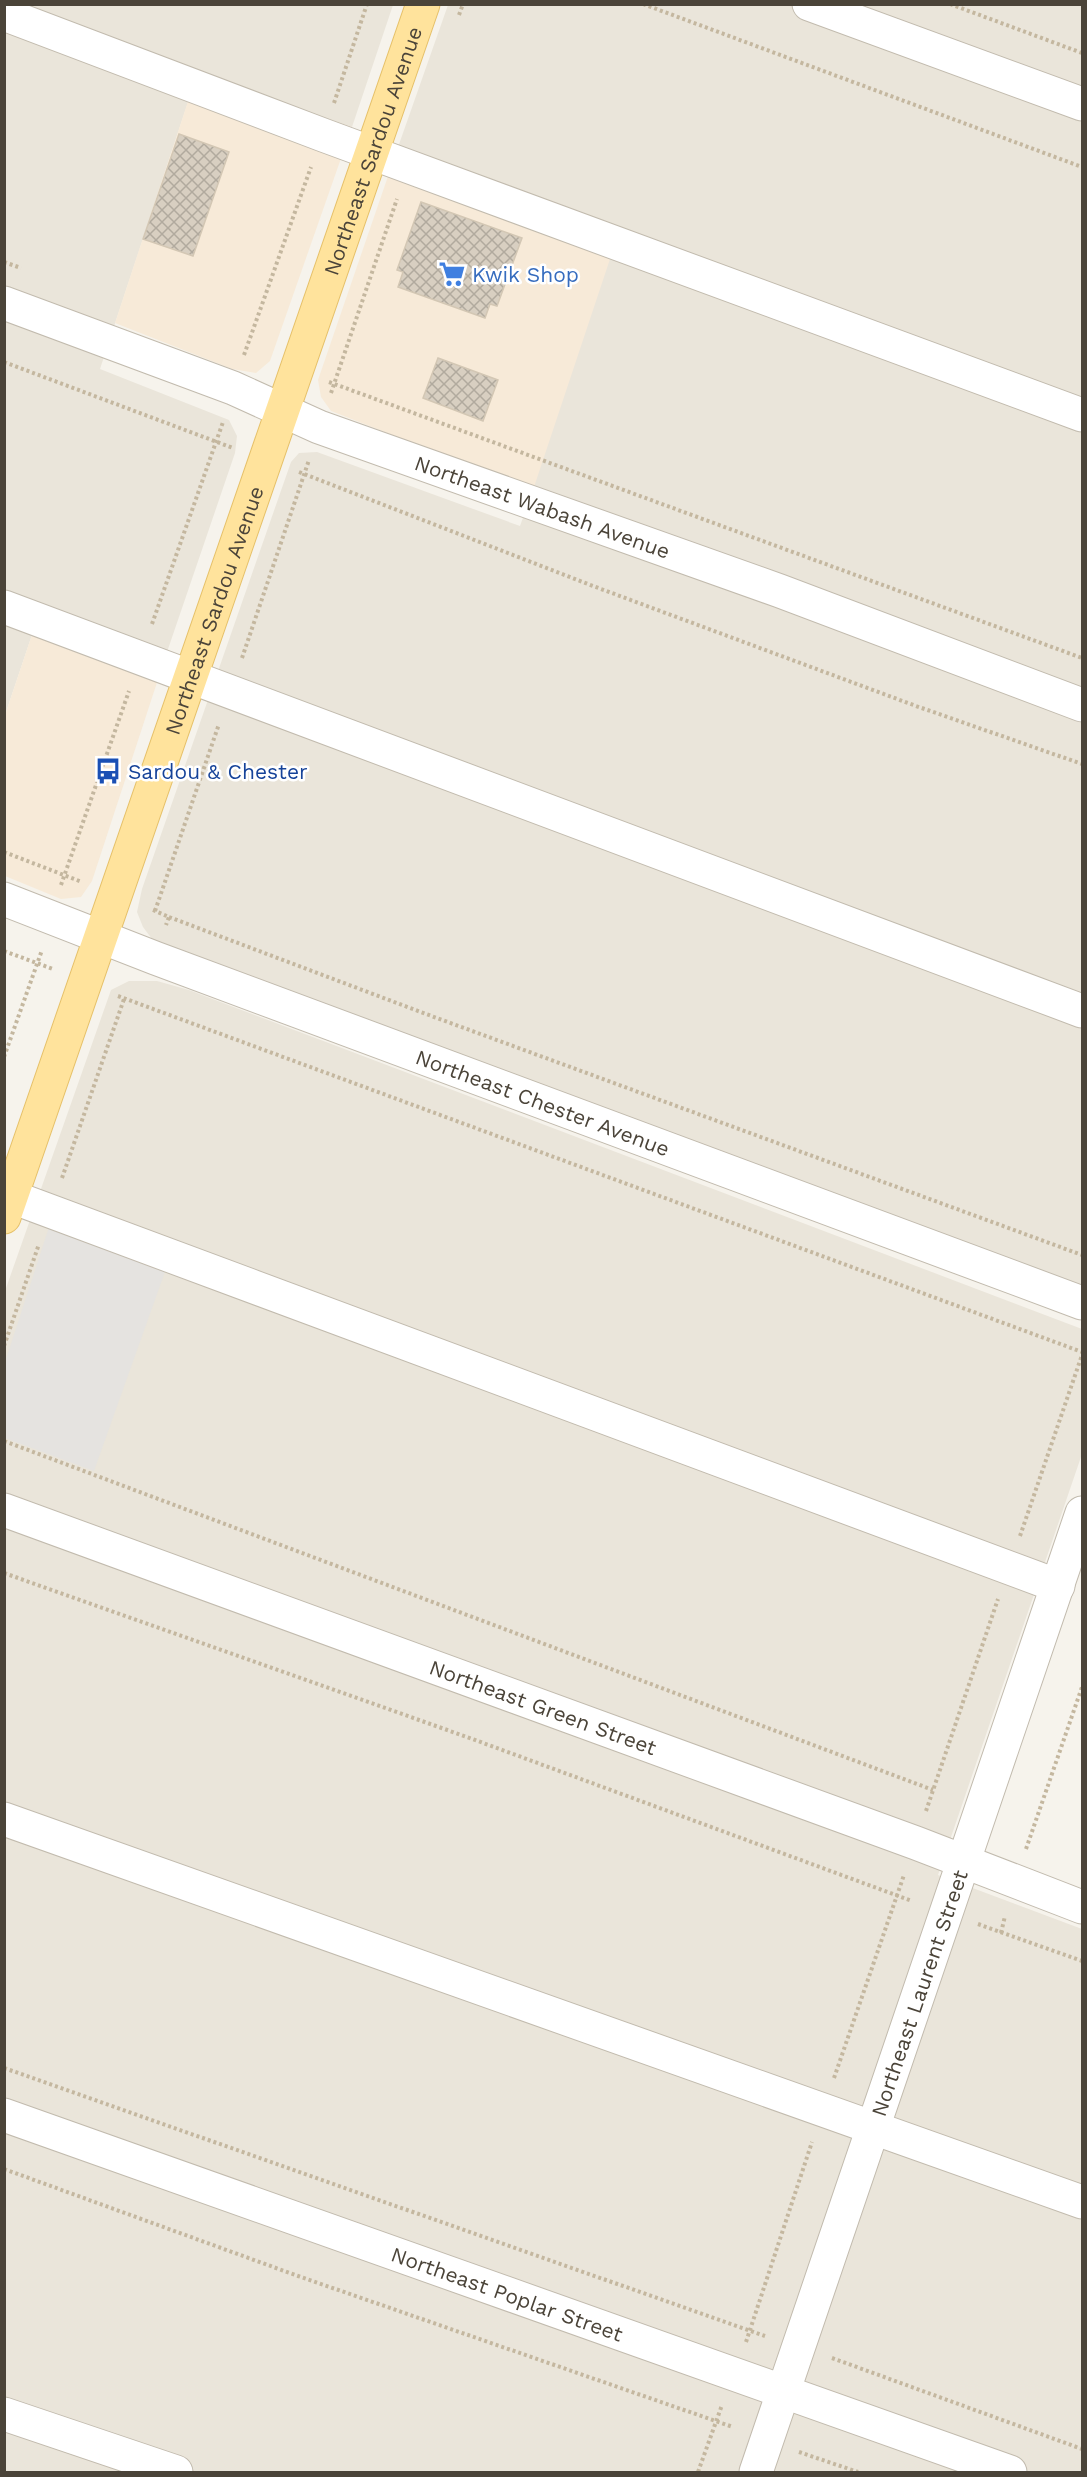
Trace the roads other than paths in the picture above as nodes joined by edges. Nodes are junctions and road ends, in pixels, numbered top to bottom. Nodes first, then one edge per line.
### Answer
1 (423, 4) edge
2 (809, 4) edge
3 (4, 14) edge
4 (1083, 105) edge
5 (372, 152) junction
6 (4, 303) edge
7 (282, 410) junction
8 (1083, 415) edge
9 (4, 607) edge
10 (192, 676) junction
11 (1083, 705) edge
12 (4, 899) edge
13 (102, 936) junction
14 (1083, 1011) edge
15 (7, 1203) edge
16 (1083, 1303) edge
17 (4, 1510) edge
18 (1083, 1513) edge
19 (1058, 1586) junction
20 (4, 1818) edge
21 (965, 1862) junction
22 (1083, 1907) edge
23 (4, 2115) edge
24 (875, 2127) junction
25 (1083, 2202) edge
26 (784, 2390) junction
27 (4, 2414) edge
28 (176, 2472) edge
29 (756, 2472) edge
30 (1010, 2472) edge

1 - 5 main road, Northeast Sardou Avenue
2 - 4 street
3 - 5 street
5 - 7 main road, Northeast Sardou Avenue
5 - 8 street
6 - 7 street, Northeast Wabash Avenue
7 - 10 main road, Northeast Sardou Avenue
7 - 11 street, Northeast Wabash Avenue
9 - 10 street
10 - 13 main road, Northeast Sardou Avenue
10 - 14 street
12 - 13 street, Northeast Chester Avenue
13 - 15 main road, Northeast Sardou Avenue
13 - 16 street, Northeast Chester Avenue
15 - 19 street
17 - 21 street, Northeast Green Street
18 - 19 street, Northeast Laurent Street
19 - 21 street, Northeast Laurent Street
20 - 24 street
21 - 22 street, Northeast Green Street
21 - 24 street, Northeast Laurent Street
23 - 26 street, Northeast Poplar Street
24 - 25 street
24 - 26 street, Northeast Laurent Street
26 - 29 street, Northeast Laurent Street
26 - 30 street, Northeast Poplar Street
27 - 28 street

